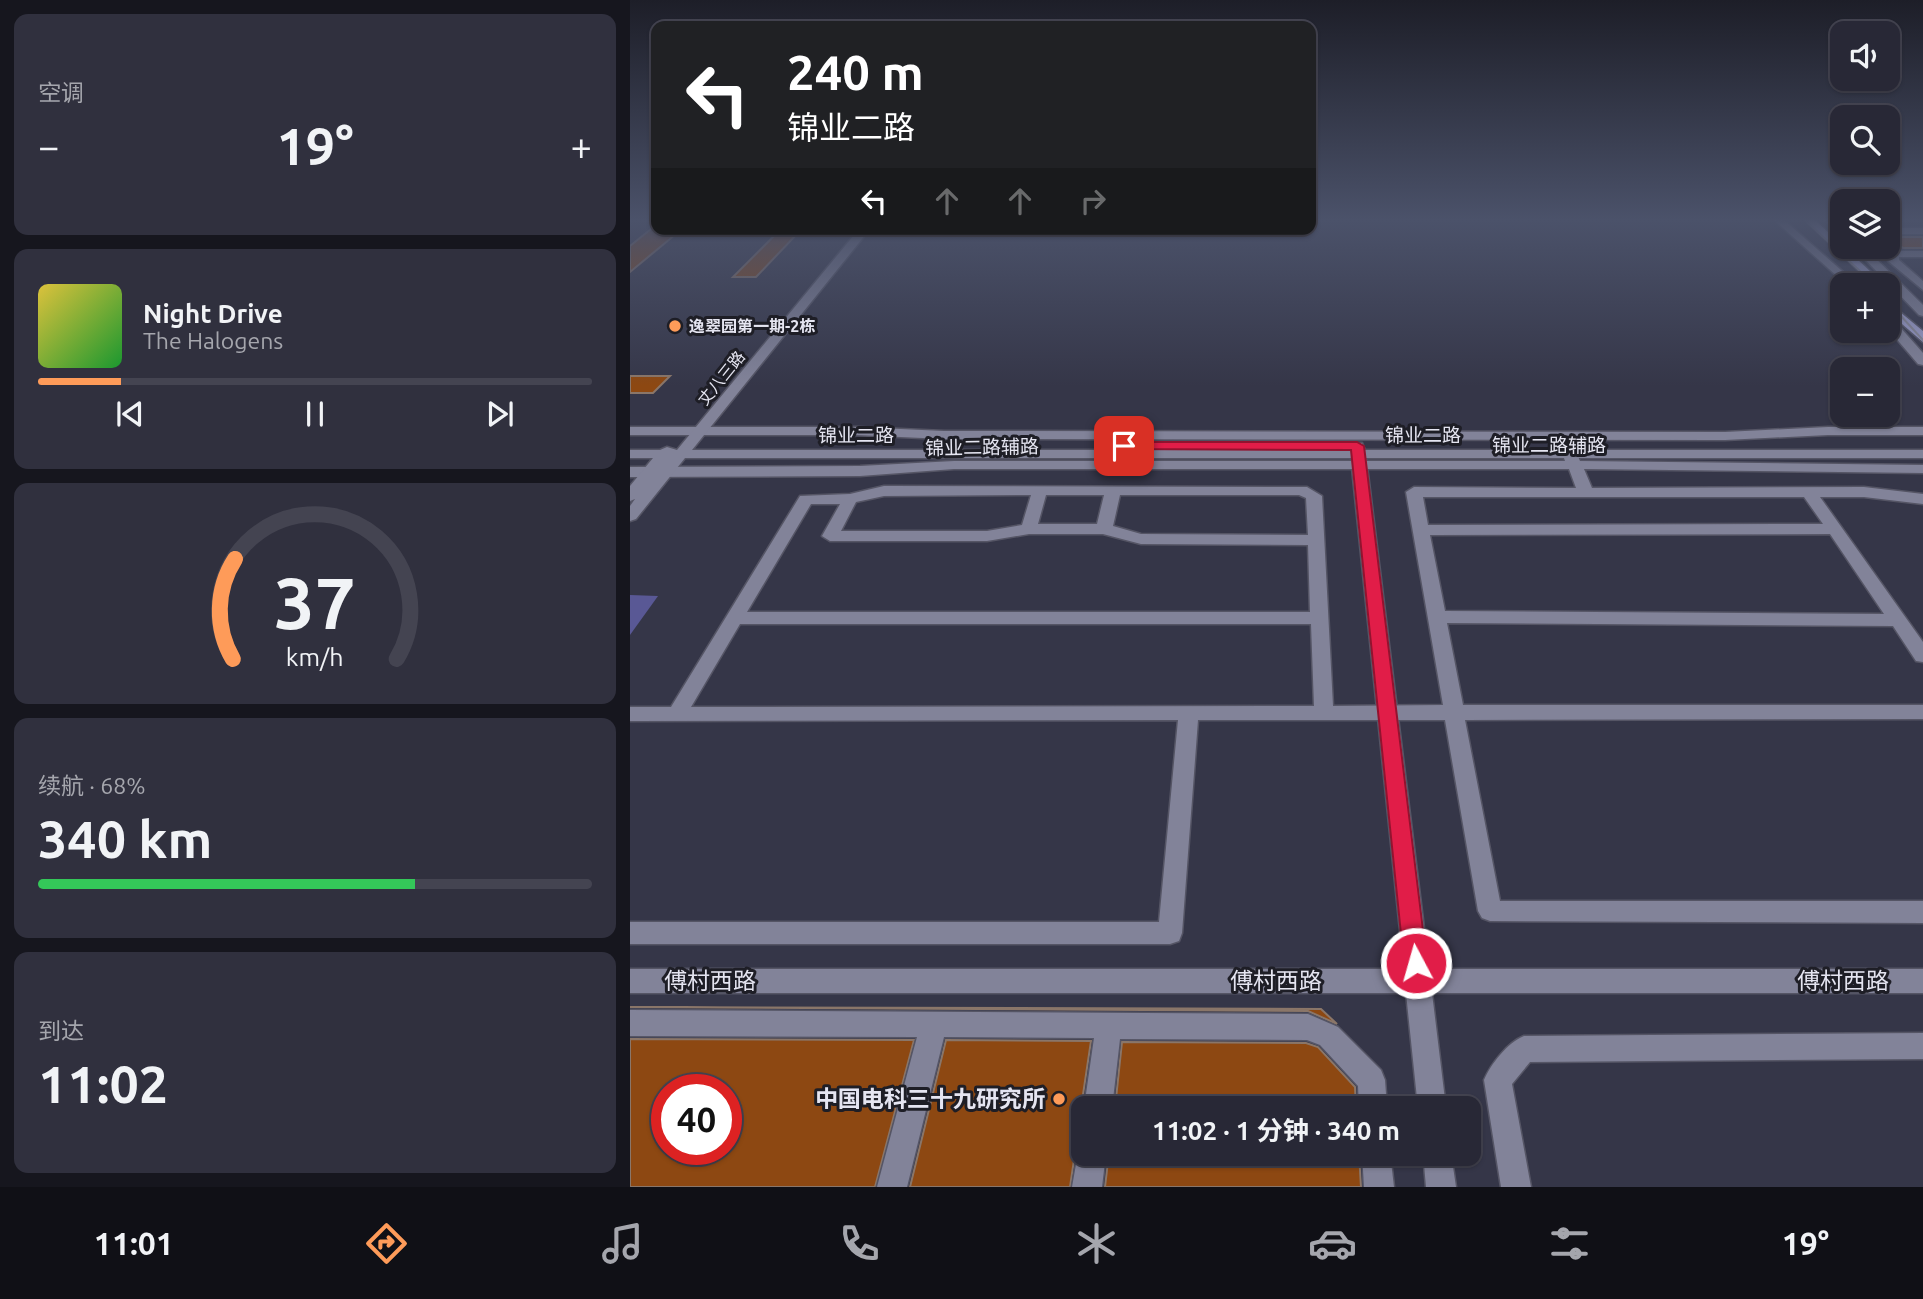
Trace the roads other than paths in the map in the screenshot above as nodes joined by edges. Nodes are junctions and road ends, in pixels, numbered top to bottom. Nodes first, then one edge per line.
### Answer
1 (817, 275) edge
2 (825, 275) edge
3 (1885, 275) edge
4 (1910, 275) edge
5 (1923, 287) edge
6 (1903, 294) junction
7 (1923, 294) edge
8 (1900, 303) edge
9 (1923, 312) edge
10 (1900, 316) edge
11 (1923, 325) edge
12 (1900, 335) edge
13 (1923, 338) edge
14 (1923, 361) edge
15 (630, 431) edge
16 (1923, 431) edge
17 (681, 444) junction
18 (1923, 445) edge
19 (630, 446) edge
20 (630, 454) edge
21 (1923, 454) edge
22 (1096, 455) junction
23 (1358, 455) junction
24 (1571, 455) junction
25 (1923, 470) edge
26 (630, 471) edge
27 (658, 472) junction
28 (1040, 490) junction
29 (1088, 490) junction
30 (1113, 490) junction
31 (1808, 491) junction
32 (1586, 493) junction
33 (630, 496) edge
34 (850, 499) junction
35 (1923, 499) edge
36 (630, 516) edge
37 (1028, 529) junction
38 (1104, 529) junction
39 (1833, 529) junction
40 (1422, 530) junction
41 (1315, 540) junction
42 (1437, 617) junction
43 (735, 618) junction
44 (1319, 618) junction
45 (1898, 620) junction
46 (1923, 656) edge
47 (1389, 711) junction
48 (1454, 712) junction
49 (1923, 712) edge
50 (630, 714) edge
51 (677, 714) junction
52 (1189, 714) junction
53 (1324, 714) junction
54 (1923, 912) edge
55 (630, 933) edge
56 (630, 981) edge
57 (1418, 981) junction
58 (1923, 981) edge
59 (630, 1023) edge
60 (934, 1024) junction
61 (1109, 1025) junction
62 (1923, 1046) edge
63 (1100, 1096) edge
64 (1372, 1096) edge
65 (1431, 1096) edge
66 (1090, 1166) edge
67 (1377, 1166) edge
68 (1439, 1166) edge
69 (892, 1187) edge
70 (1087, 1187) edge
71 (1379, 1187) edge
72 (1441, 1187) edge
73 (1516, 1187) edge

1 - 17 street, 丈八三路
2 - 17 street, 丈八三路
3 - 6 street
4 - 5 street
6 - 7 street
6 - 9 street
8 - 11 main road
10 - 13 main road
12 - 14 street
15 - 17 street, 锦业二路辅路
16 - 17 street, 锦业二路辅路
17 - 19 street, 锦业二路
17 - 20 street, 锦业二路
17 - 22 street, 锦业二路
17 - 27 street, 丈八三路
18 - 24 street
21 - 24 street
22 - 23 street, 锦业二路辅路
22 - 27 street, 锦业二路辅路
22 - 29 street
23 - 24 street, 锦业二路辅路
23 - 47 street
24 - 25 street, 锦业二路辅路
24 - 32 street
26 - 27 street, 锦业二路辅路
27 - 33 street, 丈八三路
27 - 36 street, 丈八三路
28 - 29 street
28 - 34 street
28 - 37 street
29 - 30 street
30 - 38 street
30 - 41 street
31 - 32 street
31 - 35 street
31 - 39 street
32 - 40 street
34 - 37 street
34 - 43 street
37 - 38 street
38 - 41 street
39 - 40 street
39 - 45 street
40 - 42 street
41 - 44 street
42 - 45 street
42 - 48 street
43 - 44 street
43 - 51 street
44 - 53 street
45 - 46 street
47 - 48 street
47 - 53 street
47 - 57 street
48 - 49 street
48 - 54 street
50 - 51 street
51 - 52 street
52 - 53 street
52 - 55 street
56 - 57 street, 傅村西路
57 - 58 street, 傅村西路
57 - 65 street
59 - 60 street
60 - 61 street
60 - 69 street
61 - 63 street
61 - 64 street
62 - 73 street
66 - 70 street
67 - 71 street
68 - 72 street

